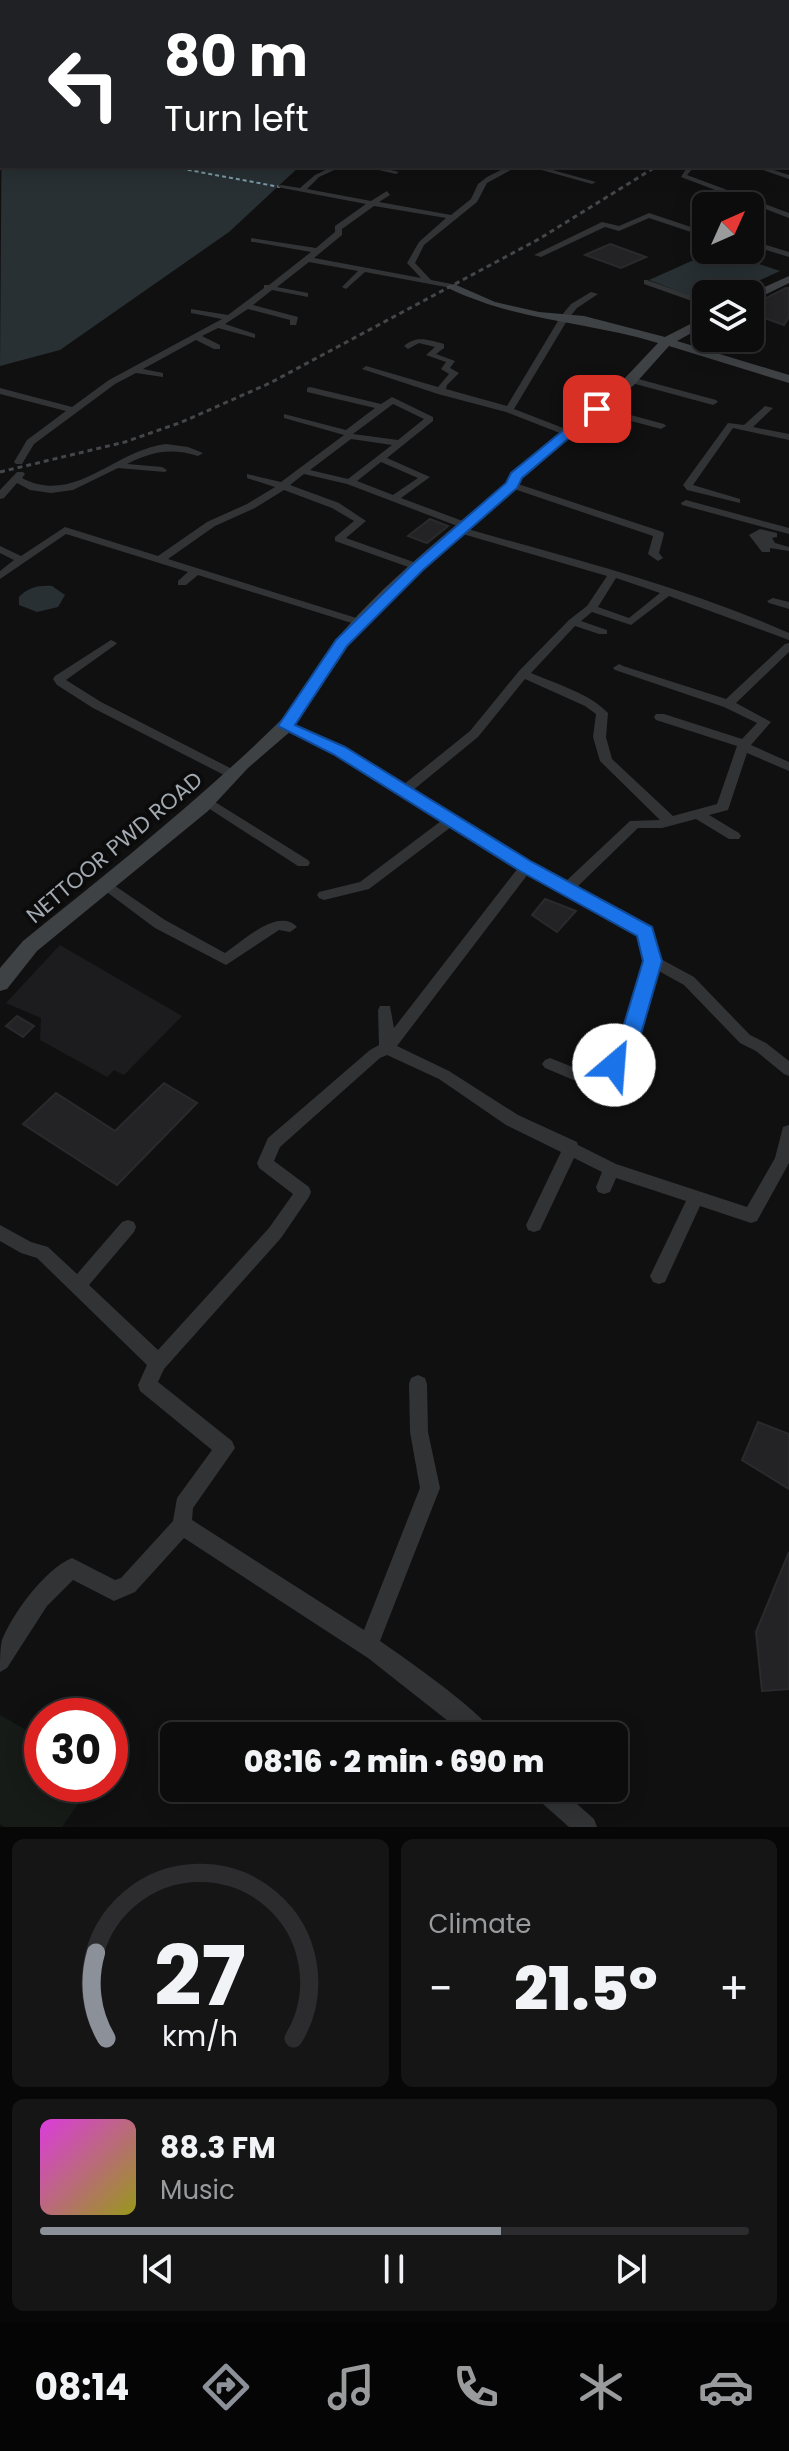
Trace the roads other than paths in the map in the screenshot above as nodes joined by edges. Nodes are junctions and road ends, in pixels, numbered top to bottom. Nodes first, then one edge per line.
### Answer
1 (335, 168) edge
2 (375, 168) edge
3 (511, 168) edge
4 (538, 168) edge
5 (690, 168) edge
6 (759, 168) edge
7 (396, 172) dead end
8 (770, 172) junction
9 (789, 177) edge
10 (753, 179) dead end
11 (592, 182) dead end
12 (281, 187) dead end
13 (301, 191) junction
14 (387, 193) dead end
15 (372, 203) junction
16 (383, 205) junction
17 (789, 216) edge
18 (450, 217) junction
19 (352, 229) dead end
20 (692, 230) edge
21 (254, 240) dead end
22 (764, 247) edge
23 (317, 251) junction
24 (538, 255) dead end
25 (789, 255) edge
26 (308, 259) junction
27 (364, 269) junction
28 (427, 280) junction
29 (647, 282) dead end
30 (786, 283) edge
31 (267, 287) junction
32 (346, 287) dead end
33 (454, 287) joint
34 (764, 292) edge
35 (594, 294) dead end
36 (305, 295) dead end
37 (692, 299) edge
38 (248, 306) junction
39 (194, 311) dead end
40 (230, 318) junction
41 (564, 318) junction
42 (293, 323) dead end
43 (218, 325) junction
44 (692, 328) edge
45 (252, 336) dead end
46 (197, 337) junction
47 (666, 342) junction
48 (408, 346) dead end
49 (217, 347) dead end
50 (366, 369) dead end
51 (136, 370) junction
52 (160, 375) dead end
53 (789, 379) edge
54 (631, 380) junction
55 (310, 390) dead end
56 (0, 391) edge
57 (441, 392) junction
58 (713, 402) dead end
59 (382, 407) junction
60 (768, 408) dead end
61 (597, 409) junction
62 (73, 410) junction
63 (509, 410) junction
64 (287, 416) dead end
65 (783, 423) dead end
66 (661, 426) dead end
67 (746, 428) junction
68 (568, 433) junction
69 (773, 433) junction
70 (348, 434) junction
71 (789, 437) edge
72 (400, 443) junction
73 (198, 453) dead end
74 (382, 459) junction
75 (19, 462) dead end
76 (120, 465) junction
77 (162, 470) dead end
78 (304, 471) junction
79 (250, 476) dead end
80 (350, 482) junction
81 (512, 485) junction
82 (281, 487) junction
83 (0, 496) edge
84 (393, 499) junction
85 (736, 501) dead end
86 (686, 503) dead end
87 (462, 527) junction
88 (789, 531) edge
89 (787, 545) edge
90 (0, 549) edge
91 (766, 550) dead end
92 (658, 558) dead end
93 (21, 560) junction
94 (159, 560) junction
95 (418, 567) junction
96 (196, 571) junction
97 (0, 576) edge
98 (612, 576) junction
99 (182, 583) dead end
100 (240, 584) junction
101 (229, 592) dead end
102 (667, 592) junction
103 (773, 601) dead end
104 (789, 606) edge
105 (591, 608) junction
106 (573, 622) junction
107 (362, 623) junction
108 (603, 632) dead end
109 (789, 637) edge
110 (111, 643) dead end
111 (786, 653) edge
112 (619, 668) dead end
113 (523, 674) junction
114 (747, 683) junction
115 (761, 689) dead end
116 (728, 704) junction
117 (660, 717) dead end
118 (286, 726) junction
119 (743, 745) junction
120 (789, 767) edge
121 (232, 774) junction
122 (404, 791) junction
123 (207, 801) junction
124 (699, 815) junction
125 (451, 820) junction
126 (671, 822) junction
127 (734, 836) dead end
128 (303, 863) dead end
129 (526, 867) junction
130 (105, 884) junction
131 (568, 887) junction
132 (324, 895) dead end
133 (290, 927) dead end
134 (652, 961) junction
135 (0, 983) edge
136 (385, 1010) dead end
137 (387, 1048) junction
138 (550, 1064) dead end
139 (789, 1070) edge
140 (789, 1132) edge
141 (571, 1147) junction
142 (611, 1169) junction
143 (604, 1187) dead end
144 (696, 1198) junction
145 (534, 1225) dead end
146 (128, 1227) dead end
147 (0, 1232) edge
148 (659, 1276) dead end
149 (78, 1285) junction
150 (158, 1363) junction
151 (418, 1384) dead end
152 (182, 1525) junction
153 (369, 1643) junction
154 (0, 1661) edge
155 (468, 1722) edge
156 (558, 1802) edge
157 (586, 1827) edge

1 - 13 street
2 - 7 street
3 - 18 street
4 - 11 street
5 - 17 street
6 - 8 street
8 - 9 street
8 - 10 street
12 - 13 street
13 - 15 street
14 - 15 street
15 - 16 street
15 - 23 street
16 - 18 street
16 - 19 street
18 - 28 street
20 - 24 street
21 - 23 street
22 - 25 street
23 - 26 street
26 - 27 street
26 - 31 street
27 - 28 street
27 - 32 street
28 - 33 street
29 - 37 street
30 - 34 street
31 - 36 street
31 - 38 street
33 - 41 street
35 - 41 street
38 - 40 street
38 - 42 street
39 - 40 street
40 - 43 street
41 - 47 street
41 - 63 street
43 - 45 street
43 - 46 street
44 - 47 street, NETTOOR PWD ROAD
46 - 49 street
46 - 51 street
47 - 53 street
47 - 54 street, NETTOOR PWD ROAD
48 - 57 street
50 - 57 street
51 - 52 street
51 - 62 street
54 - 58 street
54 - 61 street, NETTOOR PWD ROAD
55 - 59 street
56 - 62 street
57 - 63 street
59 - 70 street
59 - 72 street
60 - 67 street
61 - 66 street
61 - 68 street, NETTOOR PWD ROAD
62 - 75 street
63 - 68 street
64 - 70 street
65 - 69 street
67 - 69 street
67 - 85 street
68 - 81 street, NETTOOR PWD ROAD
69 - 71 street
70 - 72 street
70 - 78 street
72 - 74 street
73 - 76 street
74 - 80 street
74 - 84 street
76 - 77 street
76 - 83 street
78 - 80 street
78 - 82 street
79 - 82 street
80 - 84 street
81 - 87 street, NETTOOR PWD ROAD
81 - 92 street
82 - 94 street
82 - 95 street
84 - 87 street
86 - 88 street
87 - 95 street, NETTOOR PWD ROAD
87 - 98 street
89 - 91 street
90 - 93 street
93 - 94 street
93 - 97 street
94 - 96 street
95 - 107 street, NETTOOR PWD ROAD
96 - 99 street
96 - 100 street
98 - 102 street
98 - 105 street
100 - 101 street
100 - 107 street
102 - 105 street
102 - 109 street
103 - 104 street
105 - 106 street
106 - 108 street
106 - 113 street
107 - 118 street, NETTOOR PWD ROAD
110 - 121 street
111 - 114 street
112 - 116 street
113 - 122 street
113 - 126 street
114 - 115 street
114 - 116 street
116 - 119 street
117 - 119 street
118 - 121 street, NETTOOR PWD ROAD
118 - 122 street
119 - 120 street
119 - 124 street
121 - 123 street, NETTOOR PWD ROAD
122 - 125 street
123 - 128 street
123 - 130 street, NETTOOR PWD ROAD
124 - 126 street
124 - 127 street
125 - 129 street
125 - 132 street
126 - 131 street
129 - 131 street
129 - 137 street
130 - 133 street
130 - 135 street, NETTOOR PWD ROAD
131 - 134 street
134 - 138 street
134 - 139 street
136 - 137 street
137 - 141 street
137 - 150 street
140 - 144 street
141 - 142 street
141 - 145 street
142 - 143 street
142 - 144 street
144 - 148 street
146 - 149 street
147 - 149 street
149 - 150 street
150 - 152 street
151 - 153 street
152 - 153 street
152 - 154 street
153 - 155 street
156 - 157 street

